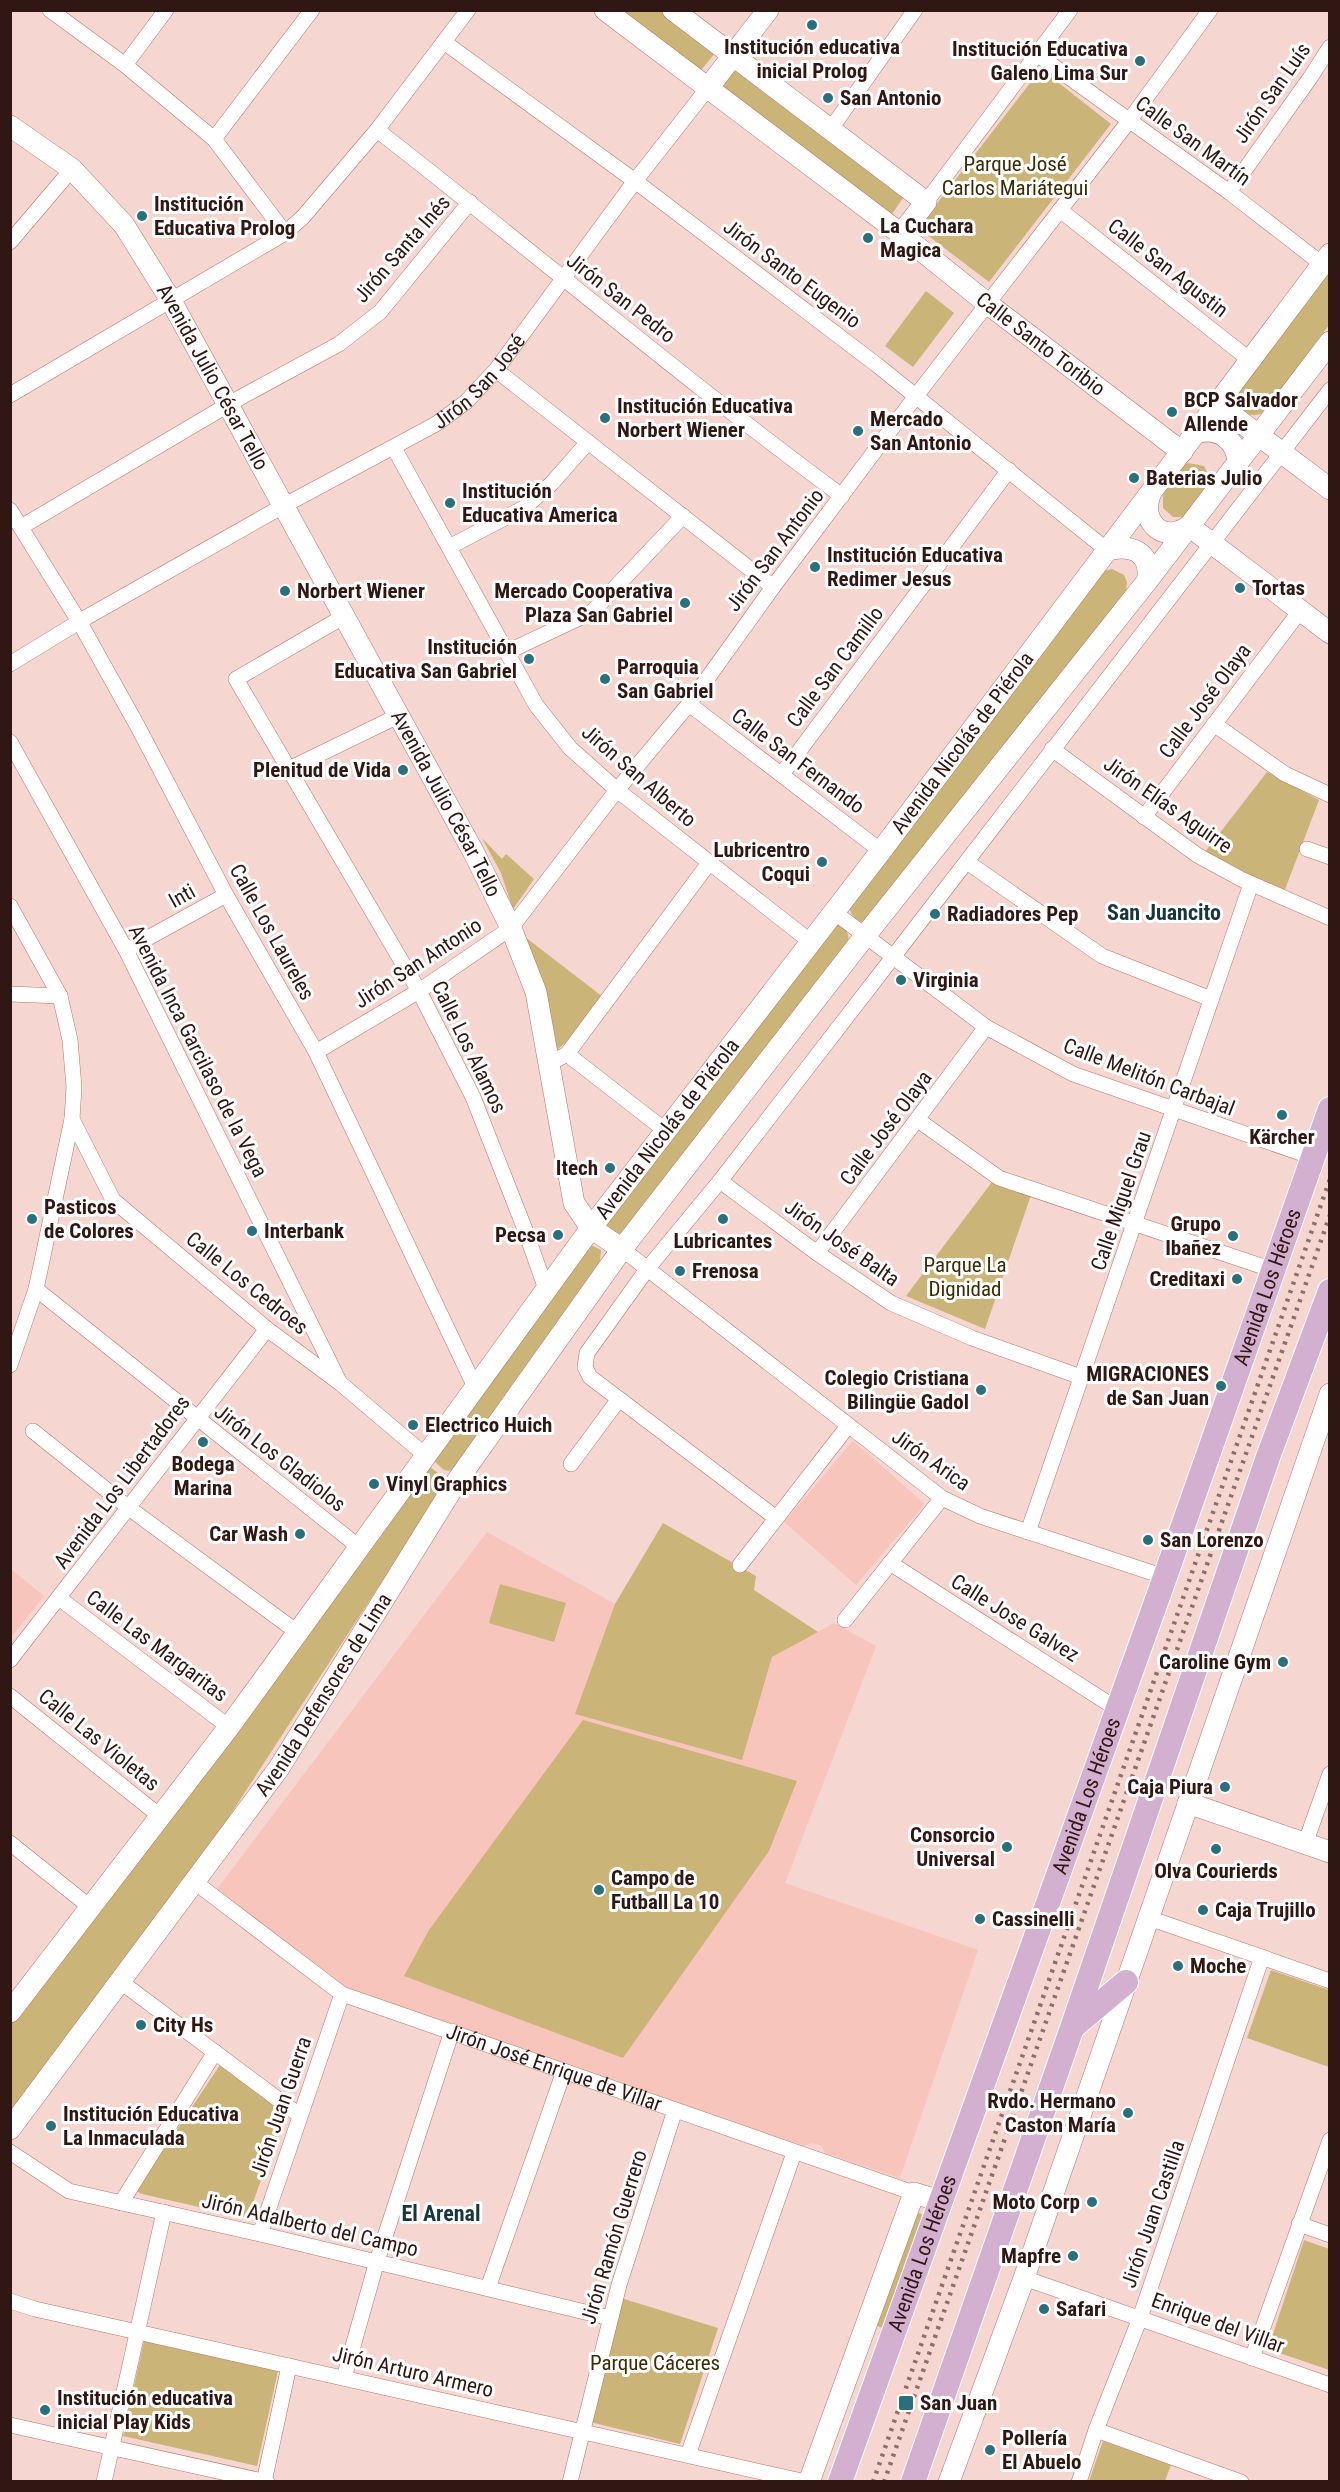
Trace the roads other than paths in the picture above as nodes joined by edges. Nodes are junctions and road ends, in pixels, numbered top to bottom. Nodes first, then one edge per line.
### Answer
1 (50, 10) edge
2 (166, 10) edge
3 (312, 10) edge
4 (468, 10) edge
5 (605, 10) edge
6 (673, 10) edge
7 (768, 10) edge
8 (915, 10) edge
9 (1070, 10) edge
10 (1210, 10) edge
11 (444, 42) junction
12 (1329, 47) edge
13 (1038, 55) junction
14 (733, 57) junction
15 (125, 65) junction
16 (708, 88) junction
17 (1129, 121) junction
18 (10, 126) edge
19 (830, 129) junction
20 (377, 130) junction
21 (214, 139) junction
22 (72, 170) junction
23 (635, 181) junction
24 (1229, 192) junction
25 (470, 202) junction
26 (926, 202) junction
27 (1060, 210) junction
28 (285, 233) junction
29 (902, 234) junction
30 (10, 242) edge
31 (1326, 259) edge
32 (563, 279) junction
33 (170, 299) junction
34 (988, 304) junction
35 (1329, 342) edge
36 (1250, 360) junction
37 (496, 370) junction
38 (1329, 390) edge
39 (10, 395) edge
40 (916, 396) junction
41 (1217, 404) junction
42 (219, 410) junction
43 (1196, 433) junction
44 (1259, 436) junction
45 (588, 442) junction
46 (394, 448) junction
47 (1182, 452) junction
48 (1282, 453) junction
49 (1238, 463) junction
50 (1009, 470) junction
51 (1329, 489) edge
52 (655, 494) junction
53 (1150, 495) junction
54 (842, 496) junction
55 (283, 506) junction
56 (10, 510) edge
57 (683, 516) junction
58 (26, 523) junction
59 (1189, 526) junction
60 (1211, 543) junction
61 (450, 548) junction
62 (1107, 550) junction
63 (1148, 580) junction
64 (773, 587) junction
65 (1300, 610) junction
66 (343, 617) junction
67 (80, 623) junction
68 (1329, 633) edge
69 (507, 652) junction
70 (10, 664) edge
71 (689, 704) junction
72 (398, 716) junction
73 (1214, 724) junction
74 (10, 742) edge
75 (1052, 749) junction
76 (289, 769) junction
77 (782, 774) junction
78 (617, 790) junction
79 (1329, 795) edge
80 (1144, 817) junction
81 (1306, 849) dead end
82 (881, 851) junction
83 (1329, 857) edge
84 (967, 862) junction
85 (709, 863) junction
86 (1251, 884) junction
87 (226, 895) junction
88 (10, 906) edge
89 (834, 912) junction
90 (1329, 918) edge
91 (510, 928) junction
92 (865, 936) junction
93 (811, 942) junction
94 (126, 950) junction
95 (893, 957) junction
96 (419, 991) junction
97 (10, 994) edge
98 (60, 996) junction
99 (1211, 999) junction
100 (987, 1027) junction
101 (316, 1052) junction
102 (558, 1059) junction
103 (1329, 1109) edge
104 (1175, 1110) junction
105 (72, 1119) junction
106 (918, 1120) junction
107 (666, 1131) junction
108 (1312, 1157) junction
109 (720, 1181) junction
110 (1135, 1223) junction
111 (591, 1228) junction
112 (622, 1249) junction
113 (817, 1253) junction
114 (648, 1268) junction
115 (1273, 1270) junction
116 (36, 1288) junction
117 (547, 1292) junction
118 (1329, 1296) edge
119 (267, 1329) junction
120 (10, 1365) edge
121 (1081, 1377) junction
122 (340, 1383) junction
123 (475, 1387) junction
124 (1329, 1394) edge
125 (619, 1399) junction
126 (196, 1419) junction
127 (848, 1426) junction
128 (33, 1431) dead end
129 (425, 1455) junction
130 (571, 1464) dead end
131 (942, 1498) junction
132 (129, 1508) junction
133 (776, 1518) junction
134 (1028, 1532) junction
135 (359, 1546) junction
136 (890, 1563) junction
137 (740, 1565) dead end
138 (1165, 1577) junction
139 (59, 1598) junction
140 (844, 1620) dead end
141 (297, 1632) junction
142 (10, 1660) edge
143 (10, 1696) edge
144 (1117, 1709) junction
145 (229, 1727) junction
146 (1329, 1774) edge
147 (1188, 1803) junction
148 (161, 1816) junction
149 (11, 1844) edge
150 (1305, 1844) junction
151 (1329, 1852) edge
152 (196, 1883) junction
153 (90, 1907) junction
154 (1149, 1918) junction
155 (1262, 1957) junction
156 (1329, 1981) edge
157 (121, 1982) junction
158 (1126, 1982) junction
159 (342, 1994) junction
160 (10, 2013) edge
161 (1072, 2028) junction
162 (452, 2031) junction
163 (215, 2052) junction
164 (564, 2071) junction
165 (675, 2110) junction
166 (299, 2115) junction
167 (10, 2129) edge
168 (1329, 2140) edge
169 (10, 2152) edge
170 (794, 2153) junction
171 (914, 2193) junction
172 (940, 2201) junction
173 (121, 2203) junction
174 (164, 2212) junction
175 (1299, 2224) junction
176 (260, 2234) junction
177 (1329, 2235) edge
178 (377, 2261) junction
179 (1023, 2278) junction
180 (488, 2288) junction
181 (10, 2301) edge
182 (610, 2318) junction
183 (1140, 2318) junction
184 (137, 2332) junction
185 (1252, 2358) junction
186 (289, 2366) junction
187 (344, 2378) junction
188 (1329, 2385) edge
189 (10, 2425) edge
190 (1096, 2430) junction
191 (581, 2431) junction
192 (112, 2447) junction
193 (688, 2455) junction
194 (104, 2481) edge
195 (265, 2481) edge
196 (570, 2481) edge
197 (808, 2481) edge
198 (840, 2481) edge
199 (913, 2481) edge
200 (949, 2481) edge
201 (1079, 2481) edge
202 (1240, 2481) edge

1 - 15 street
2 - 15 street
3 - 21 street
4 - 11 street
5 - 16 main road, Calle Santo Toribio
6 - 14 main road
7 - 14 main road, Jirón San José
8 - 19 street
9 - 13 street
10 - 17 street, Jirón San Antonio
11 - 20 street
11 - 23 street, Jirón Santo Eugenio
12 - 24 street, Jirón San Luís
13 - 17 street, Calle San Martín
13 - 26 street
14 - 16 main road, Jirón San José
14 - 19 main road
15 - 21 street
16 - 23 street, Jirón San José
16 - 29 main road, Calle Santo Toribio
17 - 24 street, Calle San Martín
17 - 27 street, Jirón San Antonio
18 - 22 main road, Avenida Julio César Tello
19 - 26 main road
20 - 25 street, Jirón San Pedro
20 - 28 street
21 - 28 street
22 - 30 street
22 - 33 main road, Avenida Julio César Tello
23 - 32 street, Jirón San José
23 - 40 street, Jirón Santo Eugenio
24 - 31 street, Calle San Martín
25 - 32 street, Jirón San Pedro
25 - 42 street, Jirón Santa Inés
26 - 29 main road
27 - 34 street, Jirón San Antonio
27 - 36 street, Calle San Agustin
28 - 33 street
29 - 34 main road, Calle Santo Toribio
31 - 36 main road, Avenida Nicolás de Piérola
32 - 37 street, Jirón San José
32 - 54 street, Jirón San Pedro
33 - 39 street
33 - 42 main road, Avenida Julio César Tello
34 - 40 street, Jirón San Antonio
34 - 47 main road, Calle Santo Toribio
35 - 44 main road, Avenida Nicolás de Piérola
36 - 41 main road, Avenida Nicolás de Piérola
37 - 45 street
37 - 46 street, Jirón San José
37 - 52 street
38 - 48 street
40 - 50 street, Jirón Santo Eugenio
40 - 54 street, Jirón San Antonio
41 - 43 main road, Avenida Nicolás de Piérola
41 - 44 main road
42 - 55 main road, Avenida Julio César Tello
42 - 58 street, Jirón Santa Inés
43 - 47 main road, Avenida Nicolás de Piérola
43 - 49 main road
44 - 48 main road
44 - 49 main road, Avenida Nicolás de Piérola
45 - 52 street
45 - 61 street
46 - 55 street, Jirón San José
46 - 61 street, Jirón San Alberto
47 - 53 main road, Avenida Nicolás de Piérola
48 - 51 main road
48 - 60 street
49 - 59 main road, Avenida Nicolás de Piérola
50 - 62 street, Jirón Santo Eugenio
50 - 77 street, Calle San Camillo
52 - 57 street
53 - 59 main road
53 - 62 main road, Avenida Nicolás de Piérola
54 - 64 street, Jirón San Antonio
55 - 66 main road, Avenida Julio César Tello
55 - 67 street, Jirón San José
56 - 58 street, Calle Los Laureles
57 - 64 street
57 - 69 street
58 - 67 street, Calle Los Laureles
59 - 60 main road
59 - 63 main road, Avenida Nicolás de Piérola
60 - 65 main road
60 - 75 street
61 - 69 street, Jirón San Alberto
62 - 63 main road
62 - 82 main road, Avenida Nicolás de Piérola
63 - 92 main road, Avenida Nicolás de Piérola
64 - 71 street, Jirón San Antonio
65 - 68 main road
65 - 73 street, Calle José Olaya
66 - 72 main road, Avenida Julio César Tello
66 - 76 street, Calle Los Alamos
67 - 70 street, Jirón San José
67 - 87 street, Calle Los Laureles
69 - 78 street, Jirón San Alberto
71 - 77 street, Calle San Fernando
71 - 78 street, Jirón San Antonio
72 - 76 street
72 - 91 main road, Avenida Julio César Tello
73 - 79 street
73 - 80 street, Calle José Olaya
74 - 94 street, Avenida Inca Garcilaso de la Vega
75 - 80 street, Jirón Elías Aguirre
75 - 84 street
76 - 96 street, Calle Los Alamos
77 - 82 street, Calle San Fernando
78 - 85 street, Jirón San Alberto
78 - 91 street, Jirón San Antonio
80 - 86 street, Jirón Elías Aguirre
81 - 83 street
82 - 89 main road, Avenida Nicolás de Piérola
84 - 95 street
84 - 99 street
85 - 93 street, Jirón San Alberto
85 - 102 street
86 - 90 street, Jirón Elías Aguirre
86 - 99 street, Calle Miguel Grau
87 - 94 street, Inti
87 - 101 street, Calle Los Laureles
88 - 98 street
89 - 92 street, Calle Melitón Carbajal
89 - 93 main road, Avenida Nicolás de Piérola
91 - 96 street, Jirón San Antonio
91 - 102 main road, Avenida Julio César Tello
92 - 95 street, Calle Melitón Carbajal
92 - 112 main road, Avenida Nicolás de Piérola
93 - 107 main road, Avenida Nicolás de Piérola
94 - 122 street, Avenida Inca Garcilaso de la Vega
95 - 100 street, Calle Melitón Carbajal
95 - 109 street
96 - 101 street, Jirón San Antonio
96 - 117 street, Calle Los Alamos
97 - 98 street
98 - 105 street
99 - 104 street, Calle Miguel Grau
100 - 104 street, Calle Melitón Carbajal
100 - 106 street, Calle José Olaya
101 - 123 street, Calle Los Laureles
102 - 107 street
102 - 111 main road, Avenida Julio César Tello
103 - 108 main road, Avenida Los Héroes
104 - 108 street, Calle Melitón Carbajal
104 - 110 street, Calle Miguel Grau
105 - 116 street
105 - 119 street, Calle Los Cedroes
106 - 110 street
106 - 113 street, Calle José Olaya
107 - 111 main road, Avenida Nicolás de Piérola
108 - 115 main road, Avenida Los Héroes
109 - 113 street, Jirón José Balta
109 - 114 street
110 - 115 street
110 - 121 street, Calle Miguel Grau
111 - 112 main road, Avenida Julio César Tello
111 - 117 main road
112 - 114 street, Jirón Arica
112 - 152 main road, Avenida Defensores de Lima
113 - 121 street, Jirón José Balta
114 - 125 street
114 - 127 street, Jirón Arica
115 - 138 main road, Avenida Los Héroes
116 - 120 street
116 - 126 street, Jirón Los Gladiolos
117 - 123 main road
118 - 161 main road
119 - 122 street, Calle Los Cedroes
119 - 126 street, Avenida Los Libertadores
121 - 134 street, Calle Miguel Grau
122 - 129 street, Calle Los Cedroes
123 - 129 main road
124 - 147 main road
125 - 130 street
125 - 133 street
126 - 132 street, Avenida Los Libertadores
126 - 135 street, Jirón Los Gladiolos
127 - 131 street, Jirón Arica
127 - 133 street
128 - 132 street
129 - 135 main road
131 - 134 street, Jirón Arica
131 - 136 street
132 - 139 street, Avenida Los Libertadores
132 - 141 street
133 - 137 street
134 - 138 street, Jirón Arica
135 - 141 main road
136 - 140 street
136 - 144 street, Calle Jose Galvez
138 - 144 main road, Avenida Los Héroes
139 - 142 street, Avenida Los Libertadores
139 - 145 street, Calle Las Margaritas
141 - 145 main road
143 - 148 street, Calle Las Violetas
144 - 172 main road, Avenida Los Héroes
145 - 148 main road
146 - 150 street
147 - 150 main road
147 - 154 main road
148 - 153 main road
149 - 153 street
150 - 151 main road
152 - 157 main road, Avenida Defensores de Lima
152 - 159 street, Jirón José Enrique de Villar
153 - 160 main road
154 - 155 street
154 - 158 main road
155 - 156 street
155 - 183 street, Jirón Juan Castilla
157 - 163 street
157 - 167 main road, Avenida Defensores de Lima
158 - 161 main road
158 - 179 main road
159 - 162 street, Jirón José Enrique de Villar
159 - 166 street, Jirón Juan Guerra
161 - 199 main road
162 - 164 street, Jirón José Enrique de Villar
162 - 178 street
163 - 166 street
163 - 173 street
164 - 165 street, Jirón José Enrique de Villar
164 - 180 street
165 - 170 street, Jirón José Enrique de Villar
165 - 182 street, Jirón Ramón Guerrero
166 - 176 street, Jirón Juan Guerra
168 - 175 street
169 - 173 street, Jirón Adalberto del Campo
170 - 171 street, Jirón José Enrique de Villar
170 - 193 street
171 - 172 main road, Jirón José Enrique de Villar
171 - 197 main road, Avenida Los Héroes
172 - 198 main road, Avenida Los Héroes
173 - 174 street, Jirón Adalberto del Campo
174 - 176 street, Jirón Adalberto del Campo
174 - 184 street
175 - 177 street
175 - 185 street
176 - 178 street, Jirón Adalberto del Campo
178 - 180 street, Jirón Adalberto del Campo
178 - 187 street
179 - 183 street, Enrique del Villar
179 - 200 main road
180 - 182 street, Jirón Adalberto del Campo
181 - 184 street, Jirón Arturo Armero
182 - 191 street, Jirón Ramón Guerrero
183 - 185 street, Enrique del Villar
183 - 190 street, Jirón Juan Castilla
184 - 186 street, Jirón Arturo Armero
184 - 192 street
185 - 188 street, Enrique del Villar
186 - 187 street, Jirón Arturo Armero
186 - 195 street
187 - 191 street, Jirón Arturo Armero
189 - 192 street
190 - 201 street, Jirón Juan Castilla
190 - 202 street
191 - 193 street, Jirón Arturo Armero
191 - 196 street, Jirón Ramón Guerrero
192 - 194 street
192 - 195 street
193 - 197 street, Jirón Arturo Armero

